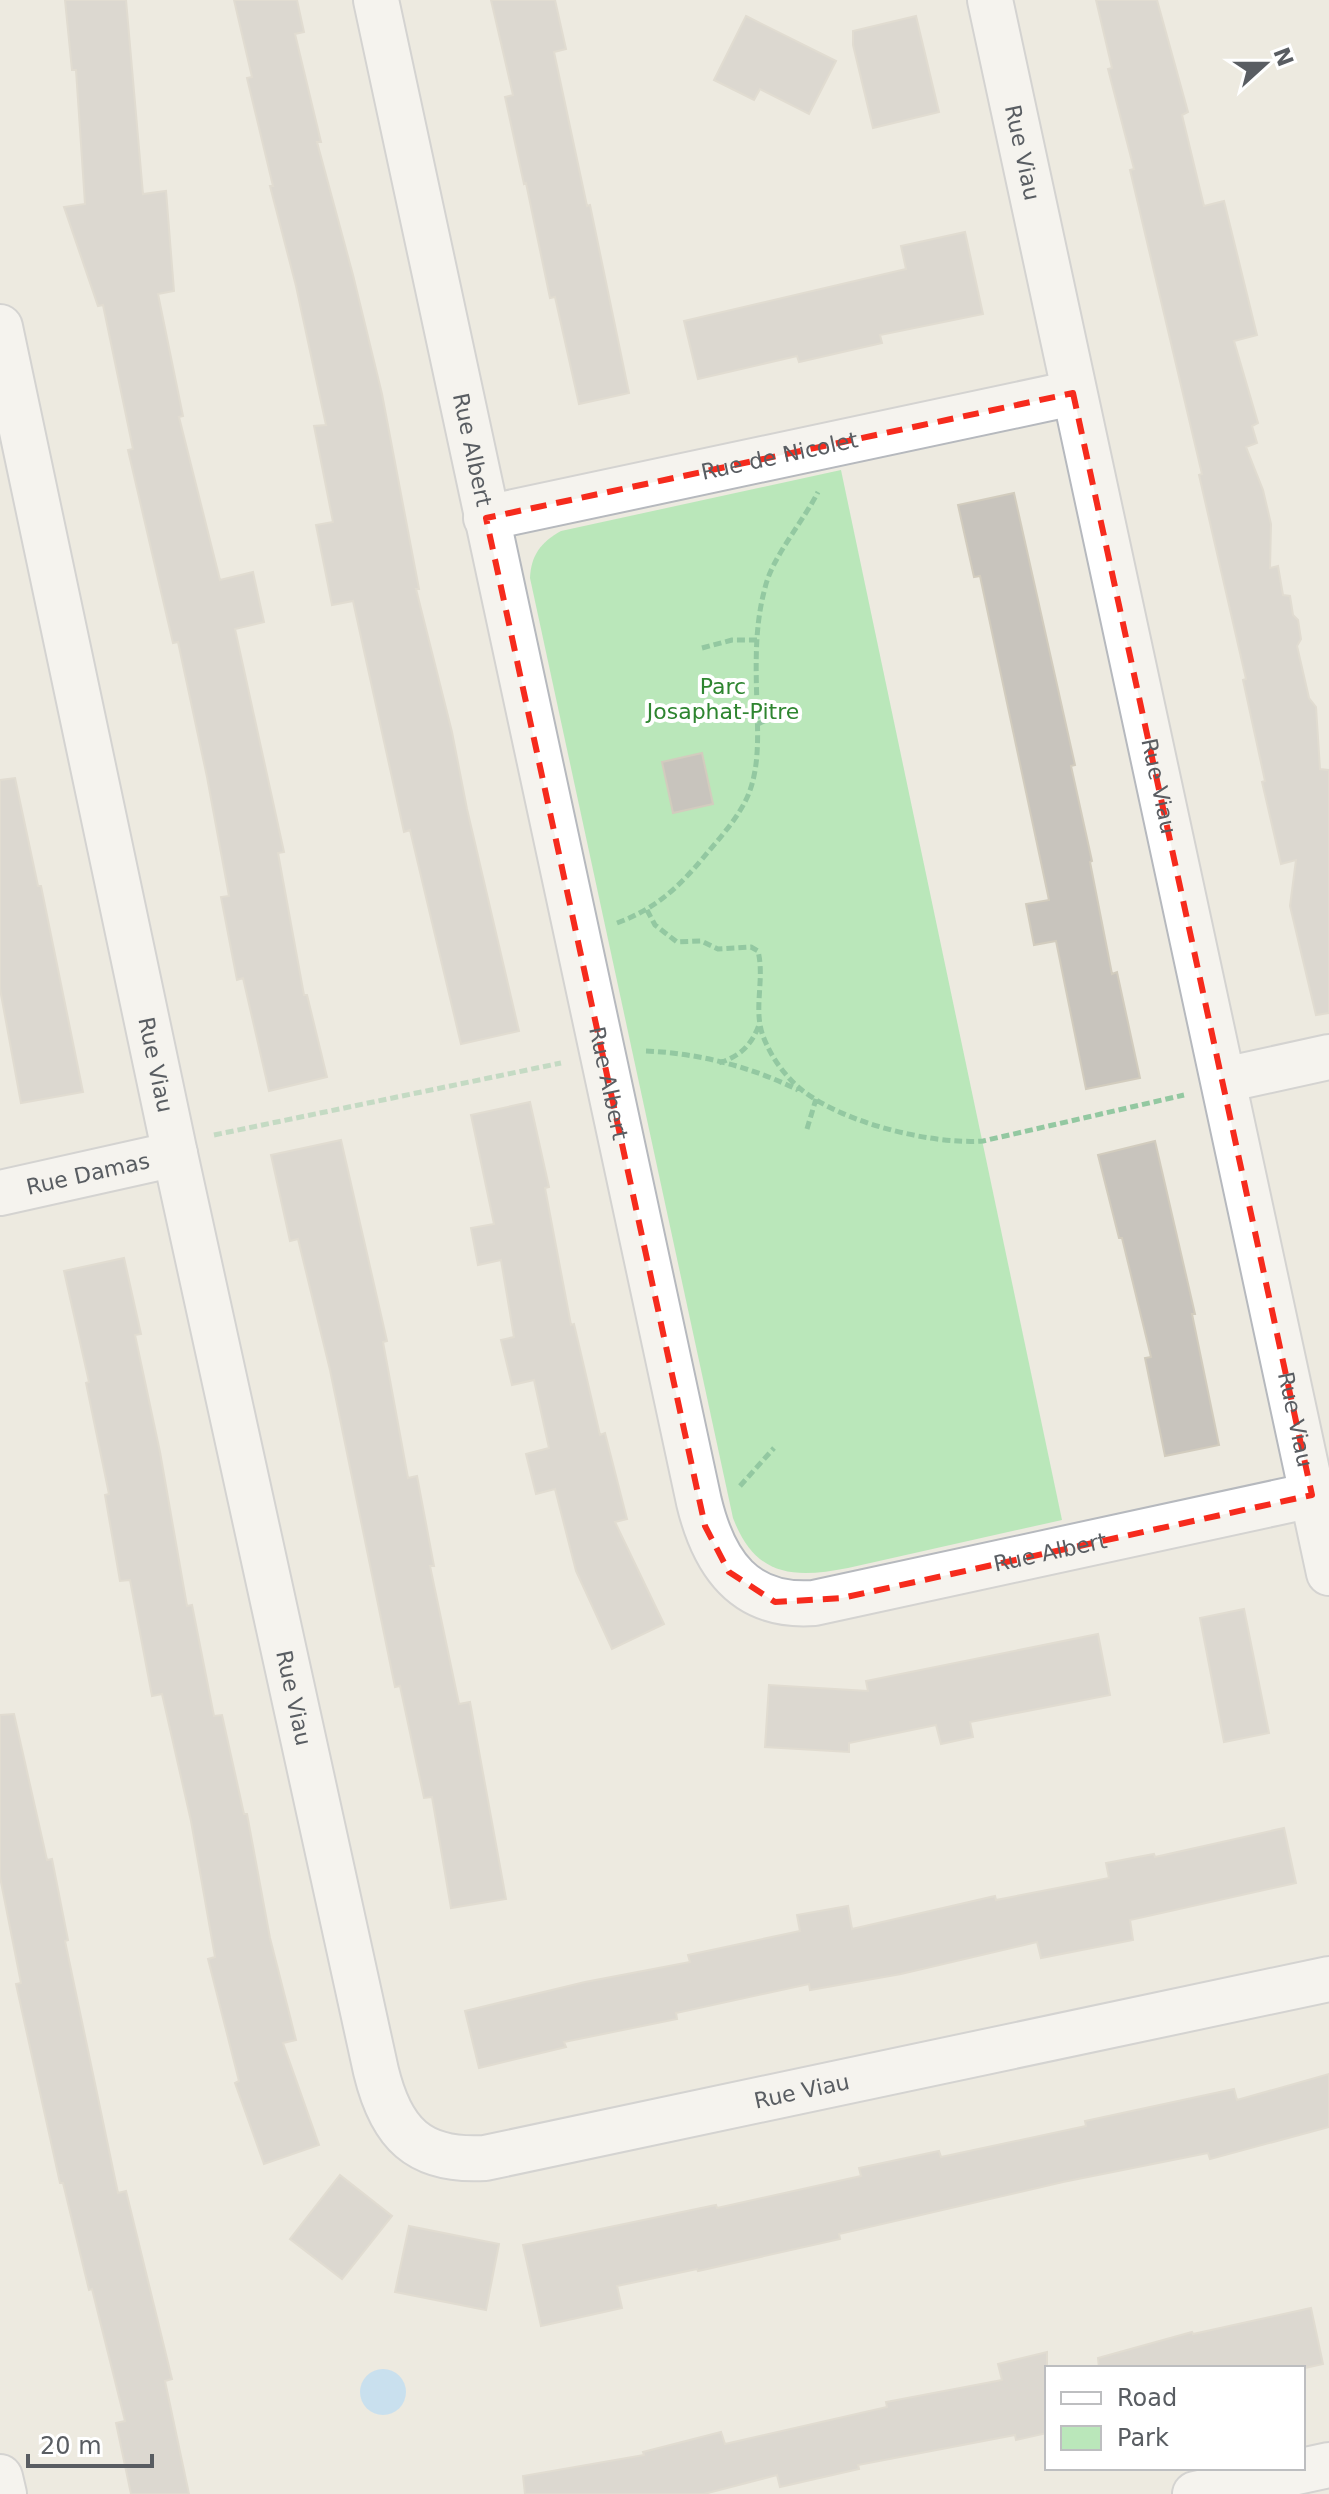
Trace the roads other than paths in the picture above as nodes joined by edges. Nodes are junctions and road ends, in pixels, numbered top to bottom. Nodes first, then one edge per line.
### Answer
1 (376, 0) edge
2 (990, 0) edge
3 (0, 327) edge
4 (1073, 393) junction
5 (486, 518) junction
6 (1329, 1057) edge
7 (1209, 1086) junction
8 (190, 1146) junction
9 (0, 1193) edge
10 (1312, 1495) junction
11 (1329, 1573) edge
12 (1329, 1979) edge
13 (1329, 2465) edge
14 (0, 2477) edge
15 (4, 2494) edge
16 (1195, 2494) edge

1 - 5 street, Rue Albert
2 - 4 street, Rue Viau
3 - 8 street, Rue Viau
4 - 5 street, Rue de Nicolet
4 - 7 street, Rue Viau
5 - 10 street, Rue Albert
6 - 7 street
7 - 10 street, Rue Viau
8 - 9 street, Rue Damas
8 - 12 street, Rue Viau
10 - 11 street, Rue Viau
13 - 16 street
14 - 15 street

